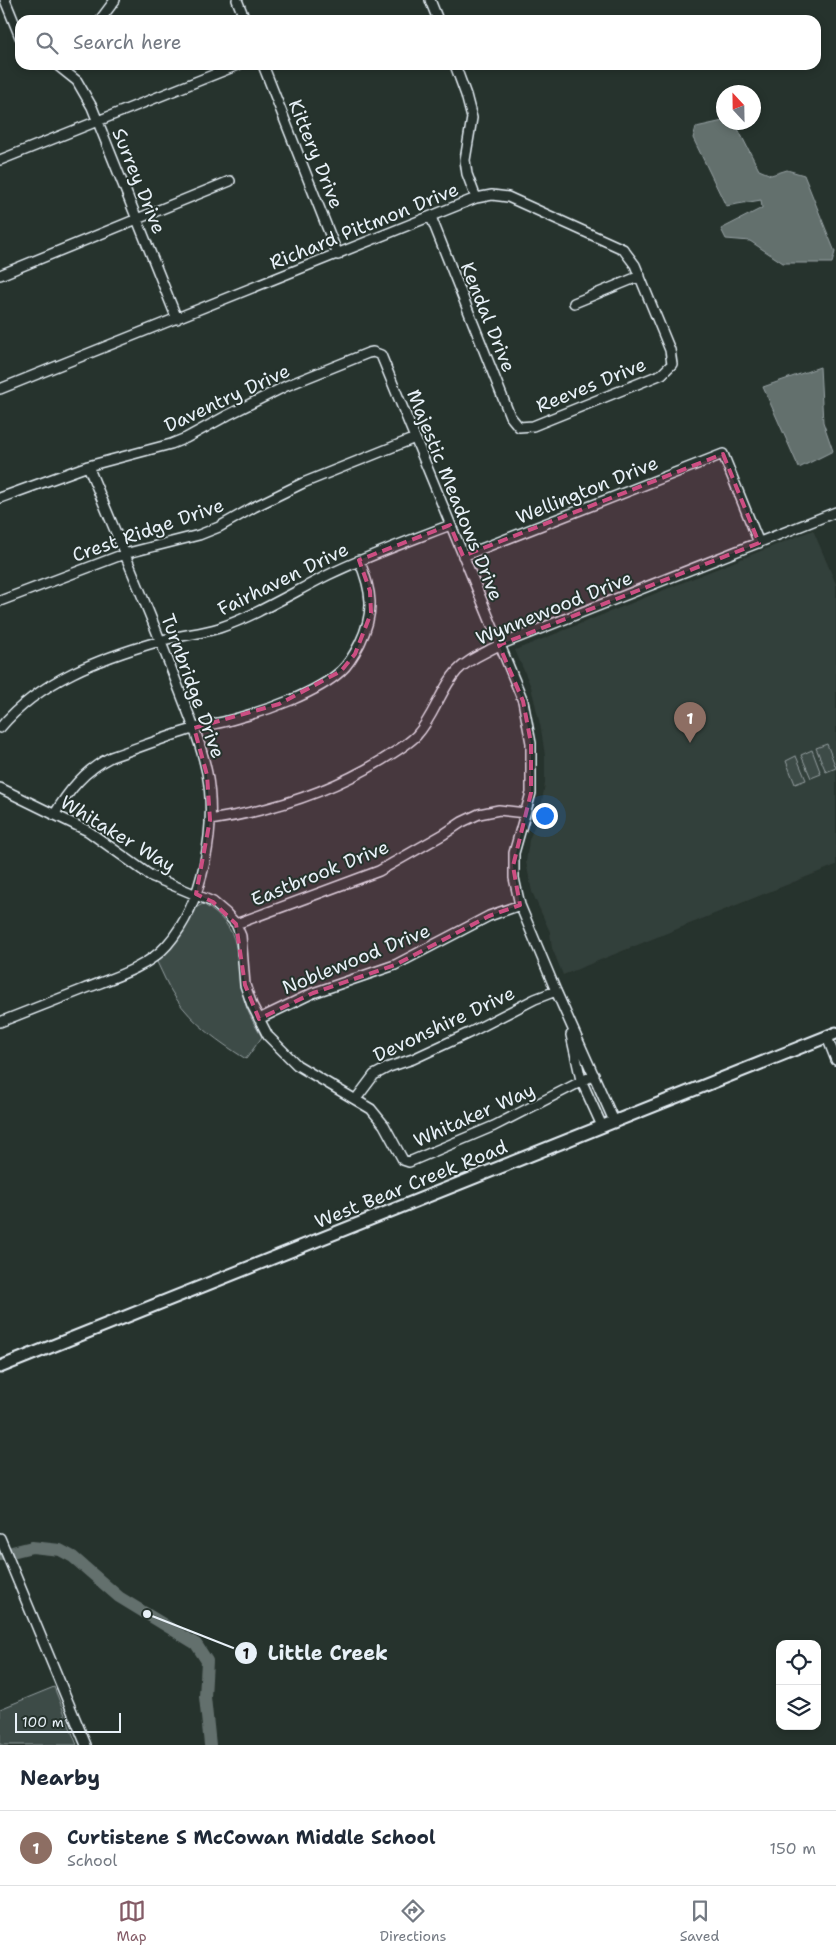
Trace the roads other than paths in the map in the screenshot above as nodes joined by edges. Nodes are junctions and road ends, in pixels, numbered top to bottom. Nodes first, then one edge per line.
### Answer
1 (5, 0) edge
2 (115, 0) edge
3 (237, 0) edge
4 (430, 0) edge
5 (104, 15) edge
6 (243, 15) edge
7 (436, 15) edge
8 (15, 25) edge
9 (66, 70) edge
10 (225, 70) edge
11 (265, 70) edge
12 (457, 70) edge
13 (97, 120) junction
14 (0, 160) edge
15 (230, 181) dead end
16 (476, 198) junction
17 (430, 217) junction
18 (136, 219) junction
19 (338, 254) junction
20 (0, 275) edge
21 (640, 276) junction
22 (574, 303) dead end
23 (177, 319) junction
24 (381, 355) joint
25 (672, 364) joint
26 (0, 389) edge
27 (519, 427) joint
28 (415, 438) junction
29 (88, 466) junction
30 (0, 498) edge
31 (836, 512) edge
32 (450, 524) junction
33 (759, 543) junction
34 (124, 554) junction
35 (463, 556) junction
36 (360, 560) junction
37 (0, 601) edge
38 (160, 641) junction
39 (499, 645) junction
40 (0, 728) edge
41 (194, 728) junction
42 (0, 788) edge
43 (525, 813) junction
44 (54, 815) junction
45 (210, 820) junction
46 (196, 894) junction
47 (520, 905) junction
48 (236, 924) junction
49 (556, 991) junction
50 (568, 1018) junction
51 (259, 1019) junction
52 (0, 1022) edge
53 (832, 1035) edge
54 (836, 1060) edge
55 (594, 1075) junction
56 (581, 1080) junction
57 (356, 1099) junction
58 (614, 1121) junction
59 (602, 1126) junction
60 (0, 1367) edge
61 (0, 1538) edge
62 (86, 1745) edge

1 - 8 street
2 - 5 street
3 - 6 street
4 - 7 street
9 - 13 street, Surrey Drive
10 - 13 street
11 - 19 street, Kittery Drive
12 - 16 street
13 - 14 street
13 - 18 street, Surrey Drive
15 - 18 street
16 - 17 street, Richard Pittmon Drive
16 - 21 street, Richard Pittmon Drive
17 - 19 street, Richard Pittmon Drive
17 - 27 street, Kendal Drive
18 - 20 street
18 - 23 street, Surrey Drive
19 - 23 street, Richard Pittmon Drive
21 - 22 street
21 - 25 street, Richard Pittmon Drive
23 - 26 street, Richard Pittmon Drive
24 - 28 street, Majestic Meadows Drive
24 - 29 street, Daventry Drive
25 - 27 street, Reeves Drive
28 - 32 street, Majestic Meadows Drive
28 - 34 street, Crest Ridge Drive
29 - 30 street, Daventry Drive
29 - 34 street, Turnbridge Drive
31 - 33 street, Wynnewood Drive
32 - 35 street, Majestic Meadows Drive
32 - 36 street, Fairhaven Drive
33 - 35 street, Wellington Drive
33 - 39 street, Wynnewood Drive
34 - 37 street, Crest Ridge Drive
34 - 38 street, Turnbridge Drive
35 - 39 street, Majestic Meadows Drive
36 - 38 street, Fairhaven Drive
36 - 41 street
38 - 40 street, Fairhaven Drive
38 - 41 street, Turnbridge Drive
39 - 43 street, Majestic Meadows Drive
39 - 45 street, Wynnewood Drive
41 - 44 street
41 - 45 street, Turnbridge Drive
42 - 44 street, Whitaker Way
43 - 47 street, Majestic Meadows Drive
43 - 48 street, Eastbrook Drive
44 - 46 street, Whitaker Way
45 - 46 street, Turnbridge Drive
46 - 48 street, Whitaker Way
46 - 52 street, Turnbridge Drive
47 - 49 street, Majestic Meadows Drive
47 - 51 street, Noblewood Drive
48 - 51 street, Whitaker Way
49 - 50 street, Majestic Meadows Drive
49 - 57 street, Devonshire Drive
50 - 55 street, Majestic Meadows Drive
50 - 56 street, Majestic Meadows Drive
51 - 57 street, Whitaker Way
53 - 54 street
53 - 58 main road, West Bear Creek Road
55 - 56 street, Whitaker Way
55 - 58 street, Majestic Meadows Drive
56 - 57 street, Whitaker Way
56 - 59 street, Majestic Meadows Drive
58 - 59 main road, West Bear Creek Road
59 - 60 main road, West Bear Creek Road
61 - 62 street

